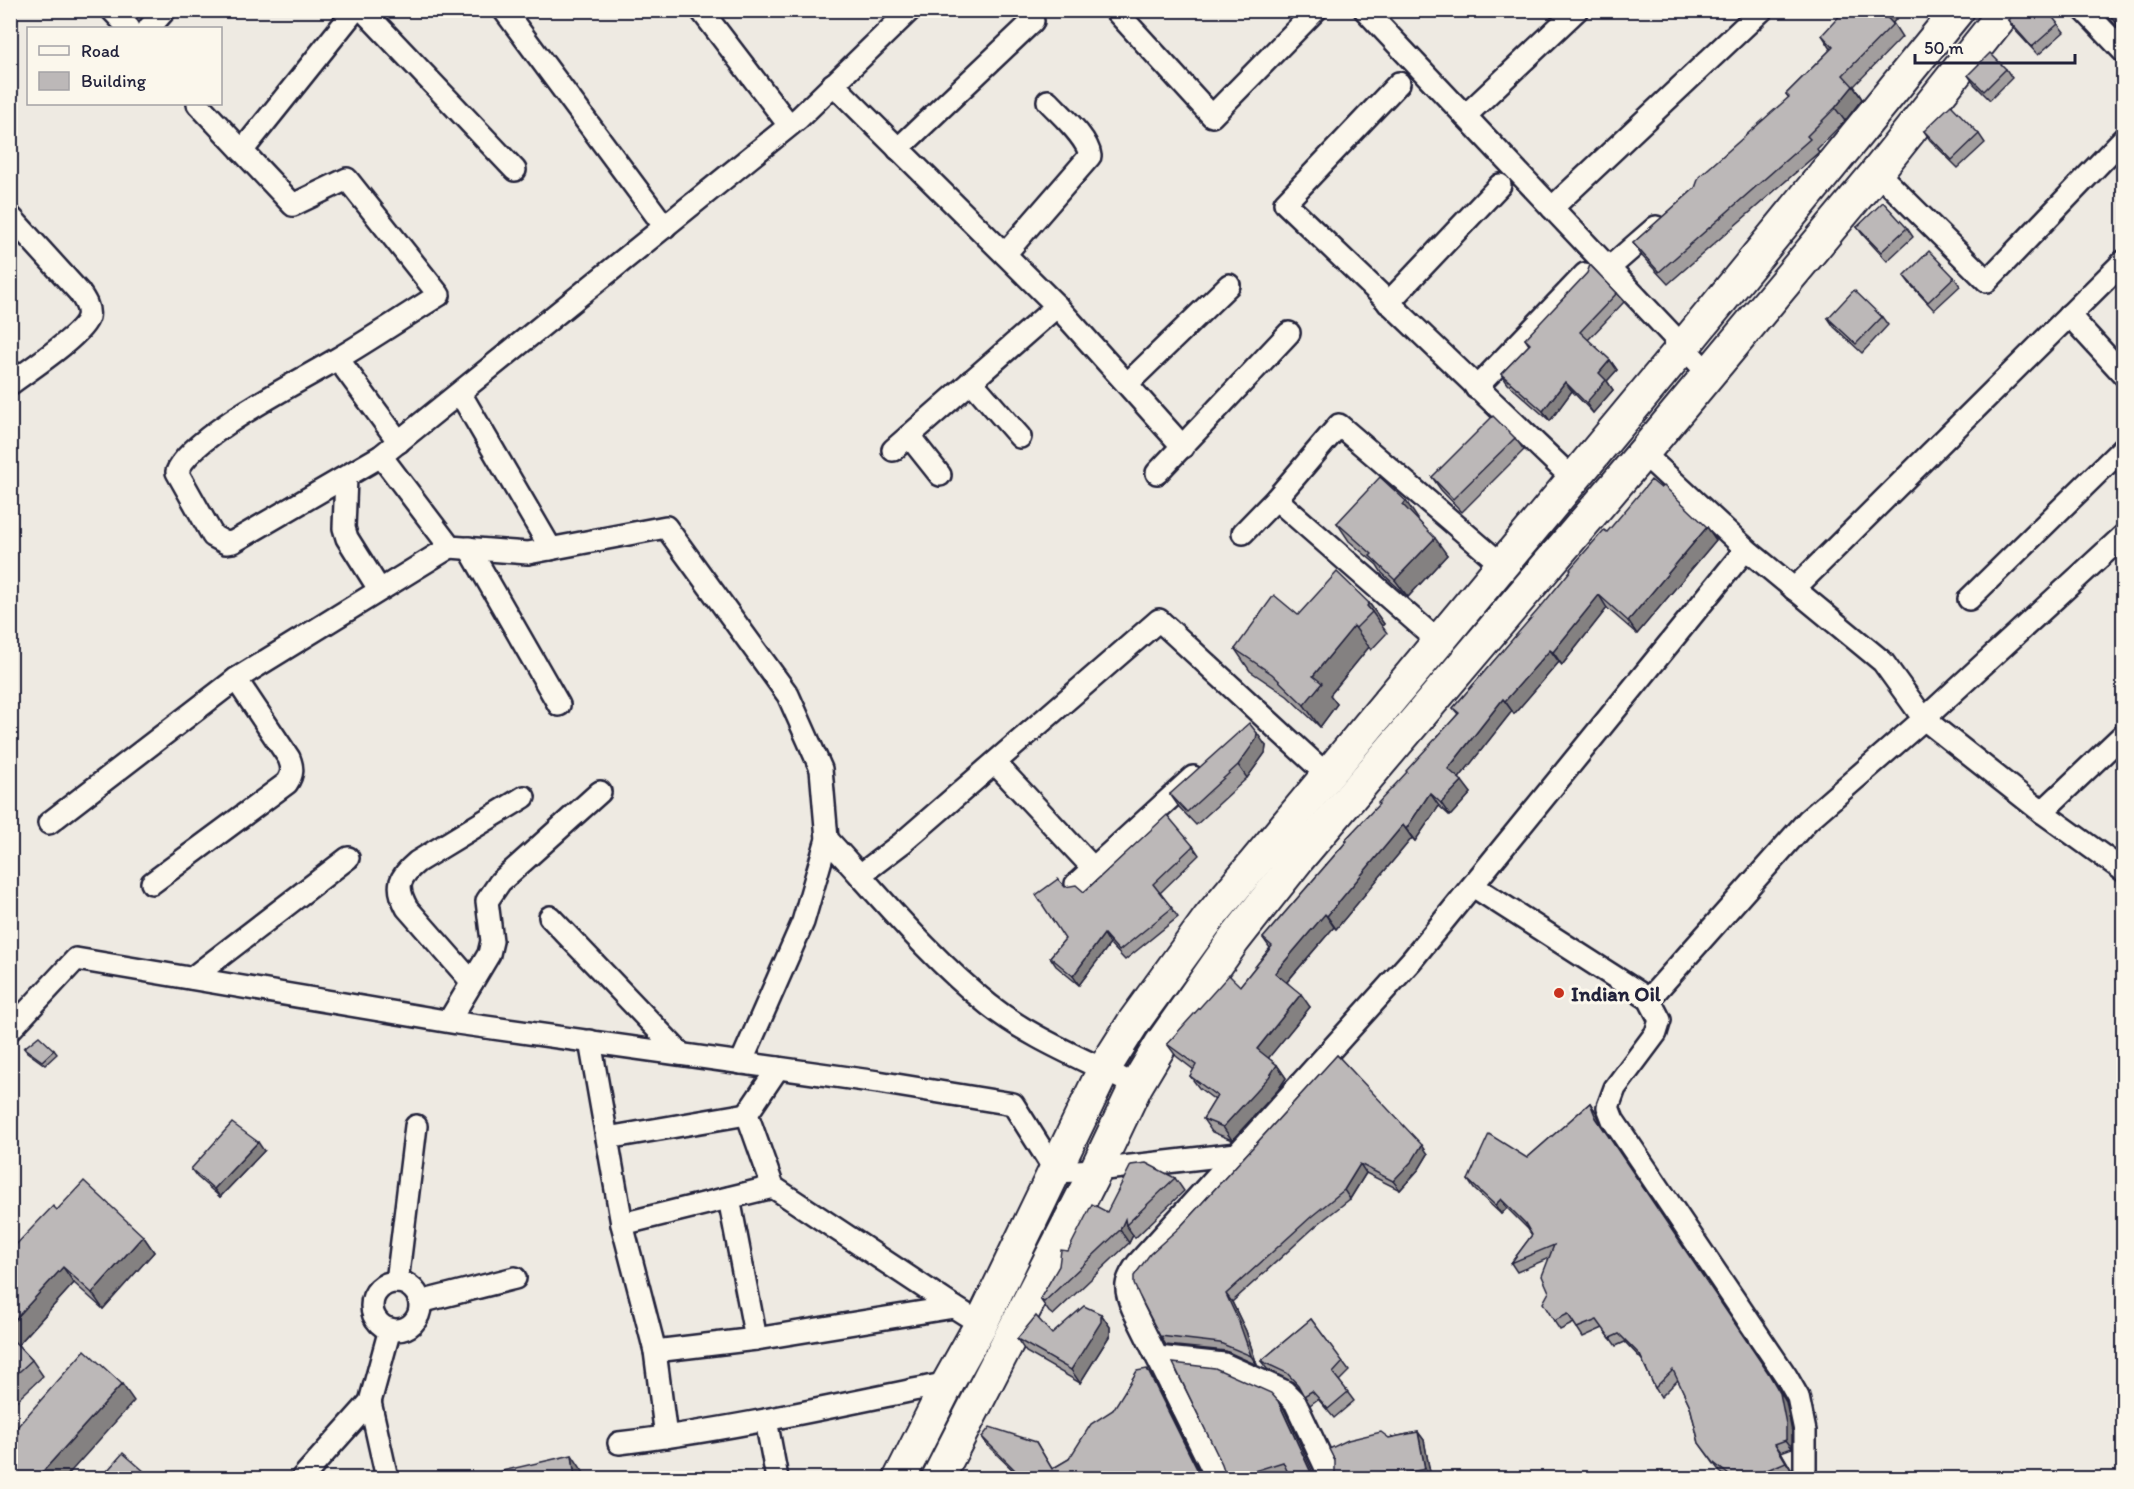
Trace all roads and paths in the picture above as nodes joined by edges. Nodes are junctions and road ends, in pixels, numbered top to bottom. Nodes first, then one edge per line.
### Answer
1 (112, 10) edge
2 (165, 10) edge
3 (355, 10) edge
4 (363, 10) edge
5 (504, 10) edge
6 (701, 10) edge
7 (910, 10) edge
8 (1114, 10) edge
9 (1316, 10) edge
10 (1577, 10) edge
11 (1762, 10) edge
12 (1958, 10) edge
13 (2006, 10) edge
14 (2084, 10) edge
15 (1373, 13) edge
16 (1033, 21) dead end
17 (128, 27) edge
18 (150, 27) edge
19 (2124, 52) edge
20 (1399, 83) dead end
21 (834, 84) junction
22 (1048, 101) dead end
23 (199, 105) edge
24 (1465, 116) junction
25 (789, 125) junction
26 (2124, 138) edge
27 (898, 149) junction
28 (242, 151) junction
29 (515, 170) dead end
30 (1877, 172) junction
31 (1500, 185) dead end
32 (1552, 208) junction
33 (1671, 214) edge
34 (10, 216) edge
35 (665, 227) junction
36 (1005, 254) junction
37 (2122, 265) edge
38 (1609, 268) junction
39 (1585, 274) edge
40 (1229, 285) dead end
41 (1388, 303) junction
42 (1057, 306) junction
43 (2069, 315) junction
44 (1289, 333) dead end
45 (1683, 347) junction
46 (338, 359) junction
47 (1708, 373) junction
48 (2124, 375) edge
49 (971, 381) junction
50 (10, 384) edge
51 (1127, 384) junction
52 (1476, 387) junction
53 (460, 393) junction
54 (1020, 437) dead end
55 (399, 442) junction
56 (1183, 447) junction
57 (2124, 447) edge
58 (1643, 453) junction
59 (381, 456) junction
60 (1157, 473) dead end
61 (940, 475) dead end
62 (346, 477) junction
63 (1573, 479) junction
64 (1276, 499) junction
65 (1243, 533) dead end
66 (2124, 535) edge
67 (460, 547) junction
68 (551, 549) junction
69 (1746, 549) junction
70 (1501, 564) junction
71 (379, 589) junction
72 (1794, 589) junction
73 (1969, 599) dead end
74 (1437, 640) junction
75 (236, 679) junction
76 (559, 705) dead end
77 (1262, 715) junction
78 (1924, 719) junction
79 (1245, 730) edge
80 (2124, 734) edge
81 (1211, 761) edge
82 (995, 763) junction
83 (1327, 775) junction
84 (600, 792) dead end
85 (524, 797) dead end
86 (2042, 812) junction
87 (49, 823) dead end
88 (827, 838) junction
89 (348, 858) dead end
90 (1093, 868) junction
91 (2124, 871) edge
92 (860, 875) junction
93 (152, 883) dead end
94 (1076, 884) edge
95 (1473, 886) junction
96 (550, 917) dead end
97 (192, 978) junction
98 (472, 982) junction
99 (1650, 999) junction
100 (449, 1021) junction
101 (10, 1030) edge
102 (590, 1041) junction
103 (681, 1054) junction
104 (741, 1063) junction
105 (778, 1068) junction
106 (1104, 1069) junction
107 (1136, 1086) junction
108 (747, 1114) junction
109 (416, 1126) dead end
110 (607, 1138) junction
111 (1237, 1155) junction
112 (1096, 1170) junction
113 (1056, 1172) junction
114 (773, 1187) junction
115 (729, 1198) junction
116 (622, 1224) junction
117 (515, 1278) dead end
118 (398, 1282) junction
119 (420, 1302) junction
120 (954, 1307) junction
121 (981, 1324) junction
122 (390, 1329) junction
123 (756, 1339) junction
124 (655, 1351) junction
125 (1157, 1357) junction
126 (948, 1383) junction
127 (370, 1402) junction
128 (766, 1420) junction
129 (666, 1437) junction
130 (619, 1443) dead end
131 (302, 1479) edge
132 (387, 1479) edge
133 (777, 1479) edge
134 (900, 1479) edge
135 (938, 1479) edge
136 (1217, 1479) edge
137 (1329, 1479) edge
138 (1805, 1479) edge

1 - 17 street
2 - 18 street
3 - 28 street
4 - 29 street
5 - 35 street
6 - 25 street
7 - 21 street
8 - 9 street
10 - 24 street
11 - 32 street
12 - 45 highway
13 - 30 highway
14 - 19 street
15 - 24 street
16 - 27 street
20 - 41 street
21 - 25 street
21 - 27 street
22 - 36 street
23 - 28 street
24 - 32 street
25 - 35 street
26 - 30 street
27 - 36 street
28 - 46 street
30 - 47 highway
31 - 41 street
32 - 38 street
33 - 38 street
34 - 50 street
35 - 53 street
36 - 42 street
37 - 43 street
38 - 45 street
39 - 52 street
40 - 51 street
41 - 52 street
42 - 49 street
42 - 51 street
43 - 48 street
43 - 72 street
44 - 56 street
45 - 47 street
45 - 63 highway
46 - 55 street
46 - 62 street
47 - 58 highway
49 - 54 street
49 - 61 street
51 - 56 street
52 - 63 street
53 - 55 street
53 - 68 street
55 - 59 street
56 - 60 street
57 - 73 street
58 - 69 street
58 - 107 highway
59 - 62 street
59 - 67 street
62 - 71 street
63 - 70 highway
64 - 65 street
64 - 70 street
64 - 74 street
66 - 78 street
67 - 68 street
67 - 71 street
67 - 76 street
68 - 88 street
69 - 72 street
69 - 95 street
70 - 74 highway
71 - 75 street
72 - 78 street
74 - 83 highway
75 - 87 street
75 - 93 street
77 - 79 street
77 - 82 street
77 - 83 street
78 - 86 street
78 - 99 street
80 - 86 street
81 - 90 street
82 - 90 street
82 - 92 street
83 - 106 highway
84 - 98 street
85 - 98 street
86 - 91 street
88 - 92 street
88 - 104 street
89 - 97 street
90 - 94 street
92 - 106 street
95 - 99 street
95 - 111 street
96 - 103 street
97 - 100 street
97 - 101 street
98 - 100 street
99 - 138 street
100 - 102 street
102 - 103 street
102 - 110 street
103 - 104 street
104 - 105 street
105 - 108 street
105 - 113 street
106 - 107 street
106 - 113 highway
107 - 112 highway
108 - 110 street
108 - 114 street
109 - 118 street
110 - 116 street
111 - 112 street
111 - 125 street
112 - 113 street
112 - 135 highway
113 - 121 highway
114 - 115 street
114 - 120 street
115 - 116 street
115 - 123 street
116 - 124 street
117 - 119 street
118 - 119 street
118 - 122 street
119 - 122 street
120 - 121 street
120 - 123 street
121 - 126 highway
122 - 127 street
123 - 124 street
124 - 129 street
125 - 136 street
125 - 137 street
126 - 128 street
126 - 134 highway
127 - 131 street
127 - 132 street
128 - 129 street
128 - 133 street
129 - 130 street

